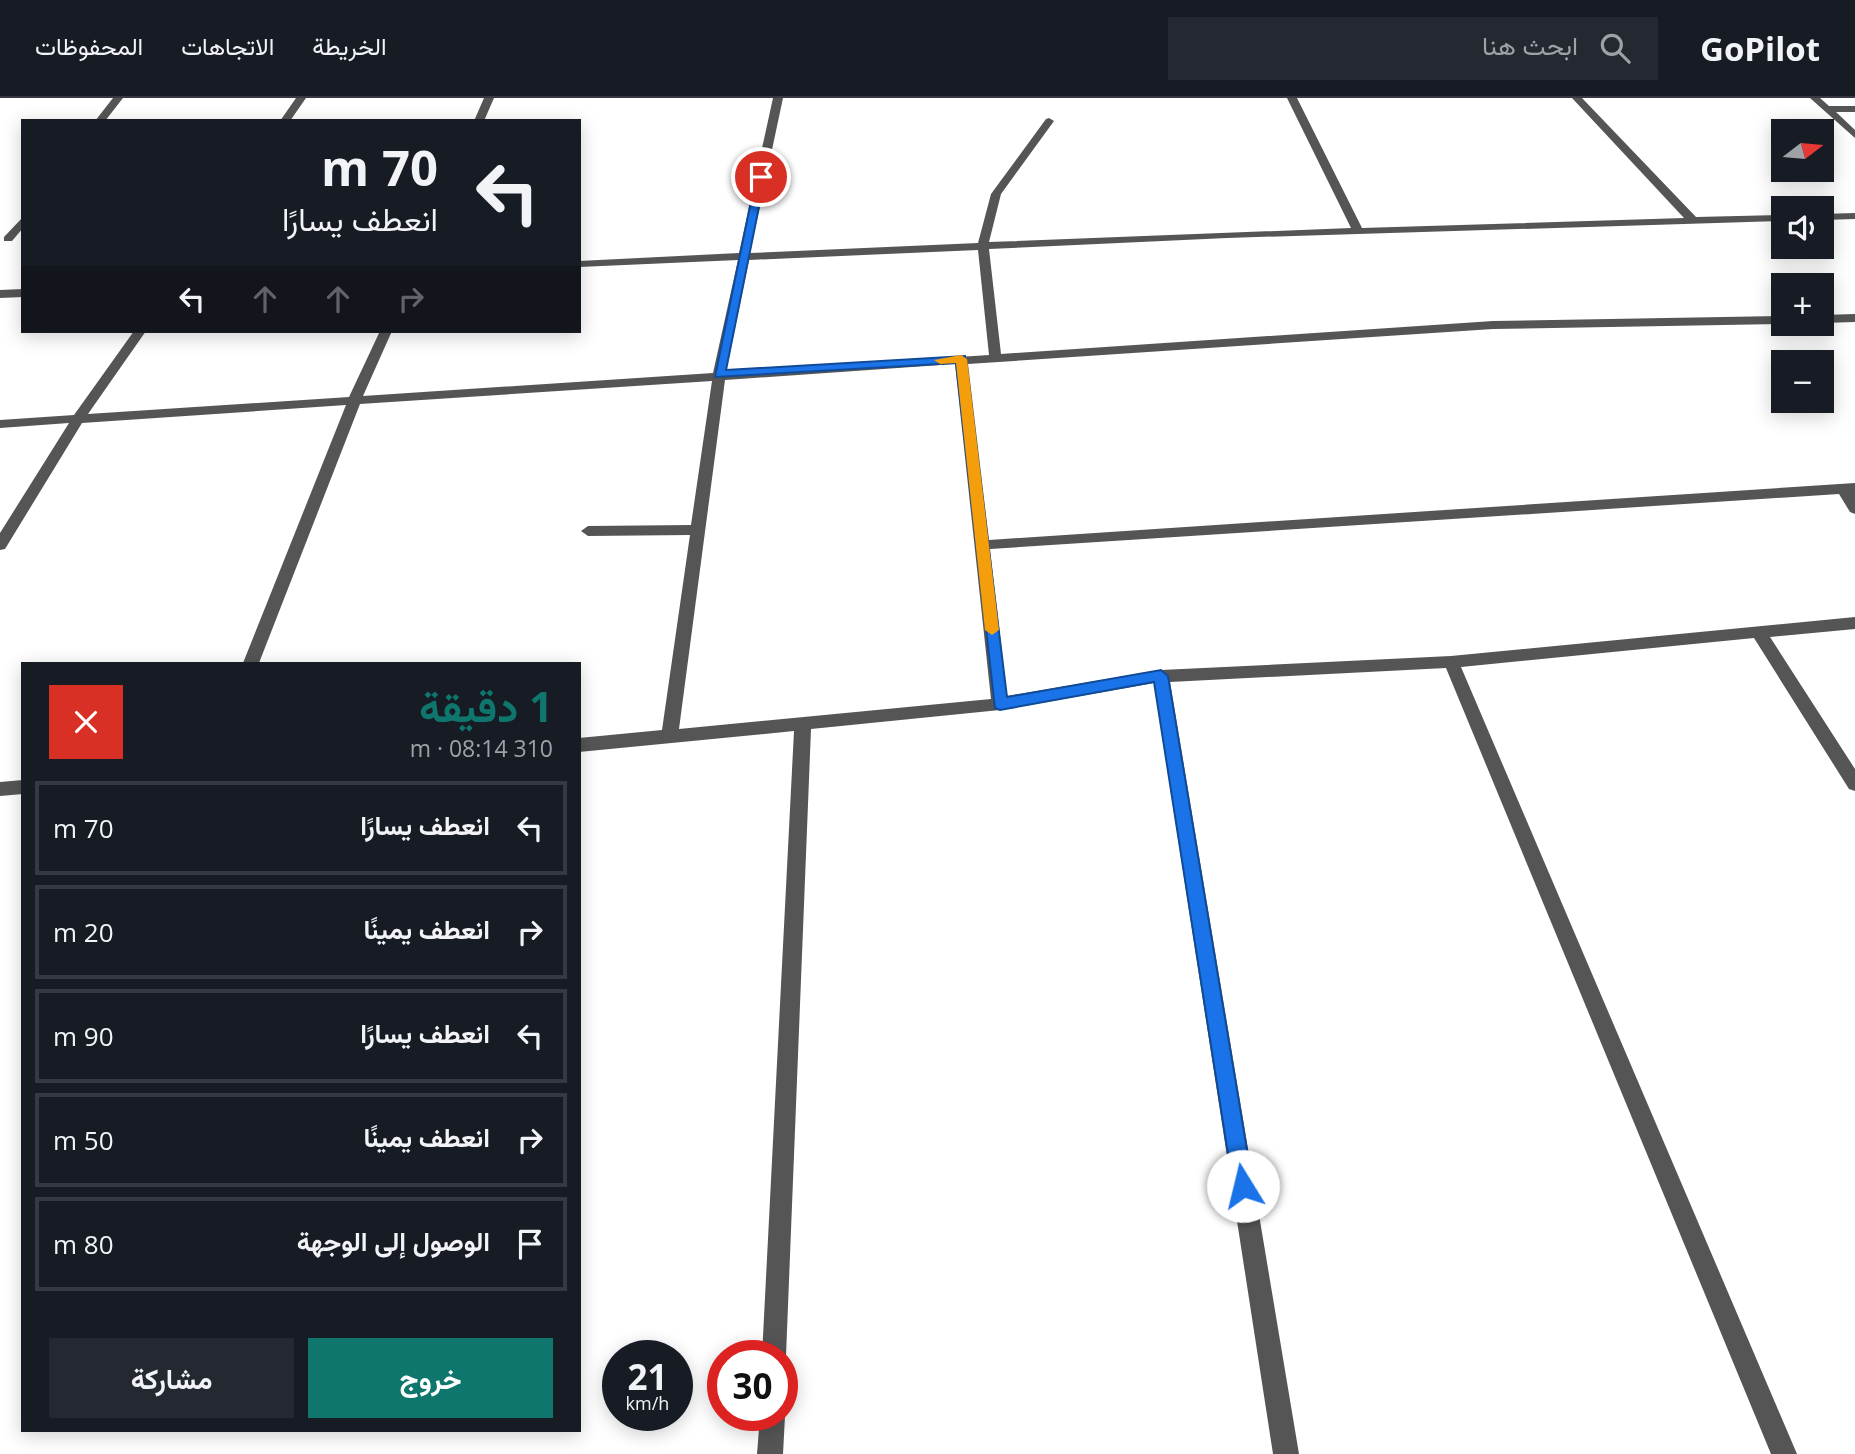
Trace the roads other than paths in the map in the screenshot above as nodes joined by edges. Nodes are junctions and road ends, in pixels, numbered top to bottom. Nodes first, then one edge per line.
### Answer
1 (118, 98) edge
2 (301, 98) edge
3 (489, 98) edge
4 (778, 98) edge
5 (1292, 98) edge
6 (1577, 98) edge
7 (1815, 98) edge
8 (1826, 108) junction
9 (1855, 109) edge
10 (102, 119) edge
11 (286, 119) edge
12 (480, 119) edge
13 (1049, 121) dead end
14 (1855, 135) edge
15 (1855, 216) edge
16 (1834, 217) edge
17 (1771, 218) edge
18 (1693, 221) junction
19 (21, 223) edge
20 (1358, 231) junction
21 (8, 239) dead end
22 (983, 246) junction
23 (743, 257) junction
24 (581, 264) edge
25 (21, 293) edge
26 (0, 294) edge
27 (1855, 318) edge
28 (1834, 319) edge
29 (1771, 320) edge
30 (139, 333) edge
31 (385, 333) edge
32 (995, 356) junction
33 (961, 359) junction
34 (719, 374) junction
35 (355, 399) junction
36 (78, 419) junction
37 (0, 424) edge
38 (1850, 489) edge
39 (1855, 509) edge
40 (698, 530) junction
41 (588, 531) dead end
42 (0, 545) edge
43 (982, 545) junction
44 (1855, 623) edge
45 (1759, 633) junction
46 (251, 662) edge
47 (1451, 662) junction
48 (1161, 676) junction
49 (1000, 704) junction
50 (803, 722) junction
51 (670, 734) junction
52 (581, 745) edge
53 (1855, 784) edge
54 (21, 787) edge
55 (0, 789) edge
56 (775, 1340) edge
57 (771, 1431) edge
58 (770, 1454) edge
59 (1286, 1454) edge
60 (1784, 1454) edge

1 - 10 street
2 - 11 street
3 - 12 street
4 - 23 street
5 - 20 street
6 - 18 street
7 - 8 street
8 - 9 street
8 - 14 street
13 - 22 street
15 - 16 street
17 - 18 street
18 - 20 street
19 - 21 street
20 - 22 street
22 - 23 street
22 - 32 street
23 - 24 street
23 - 34 street
25 - 26 street
27 - 28 street
29 - 32 street
30 - 36 street
31 - 35 street
32 - 33 street
33 - 34 street
33 - 43 street
34 - 35 street
34 - 40 street
35 - 36 street
35 - 46 street
36 - 37 street
36 - 42 street
38 - 39 street
38 - 43 street
40 - 41 street
40 - 51 street
43 - 49 street
44 - 45 street
45 - 47 street
45 - 53 street
47 - 48 street
47 - 60 street
48 - 49 street
48 - 59 street
49 - 50 street
50 - 51 street
50 - 56 street
51 - 52 street
54 - 55 street
57 - 58 street

